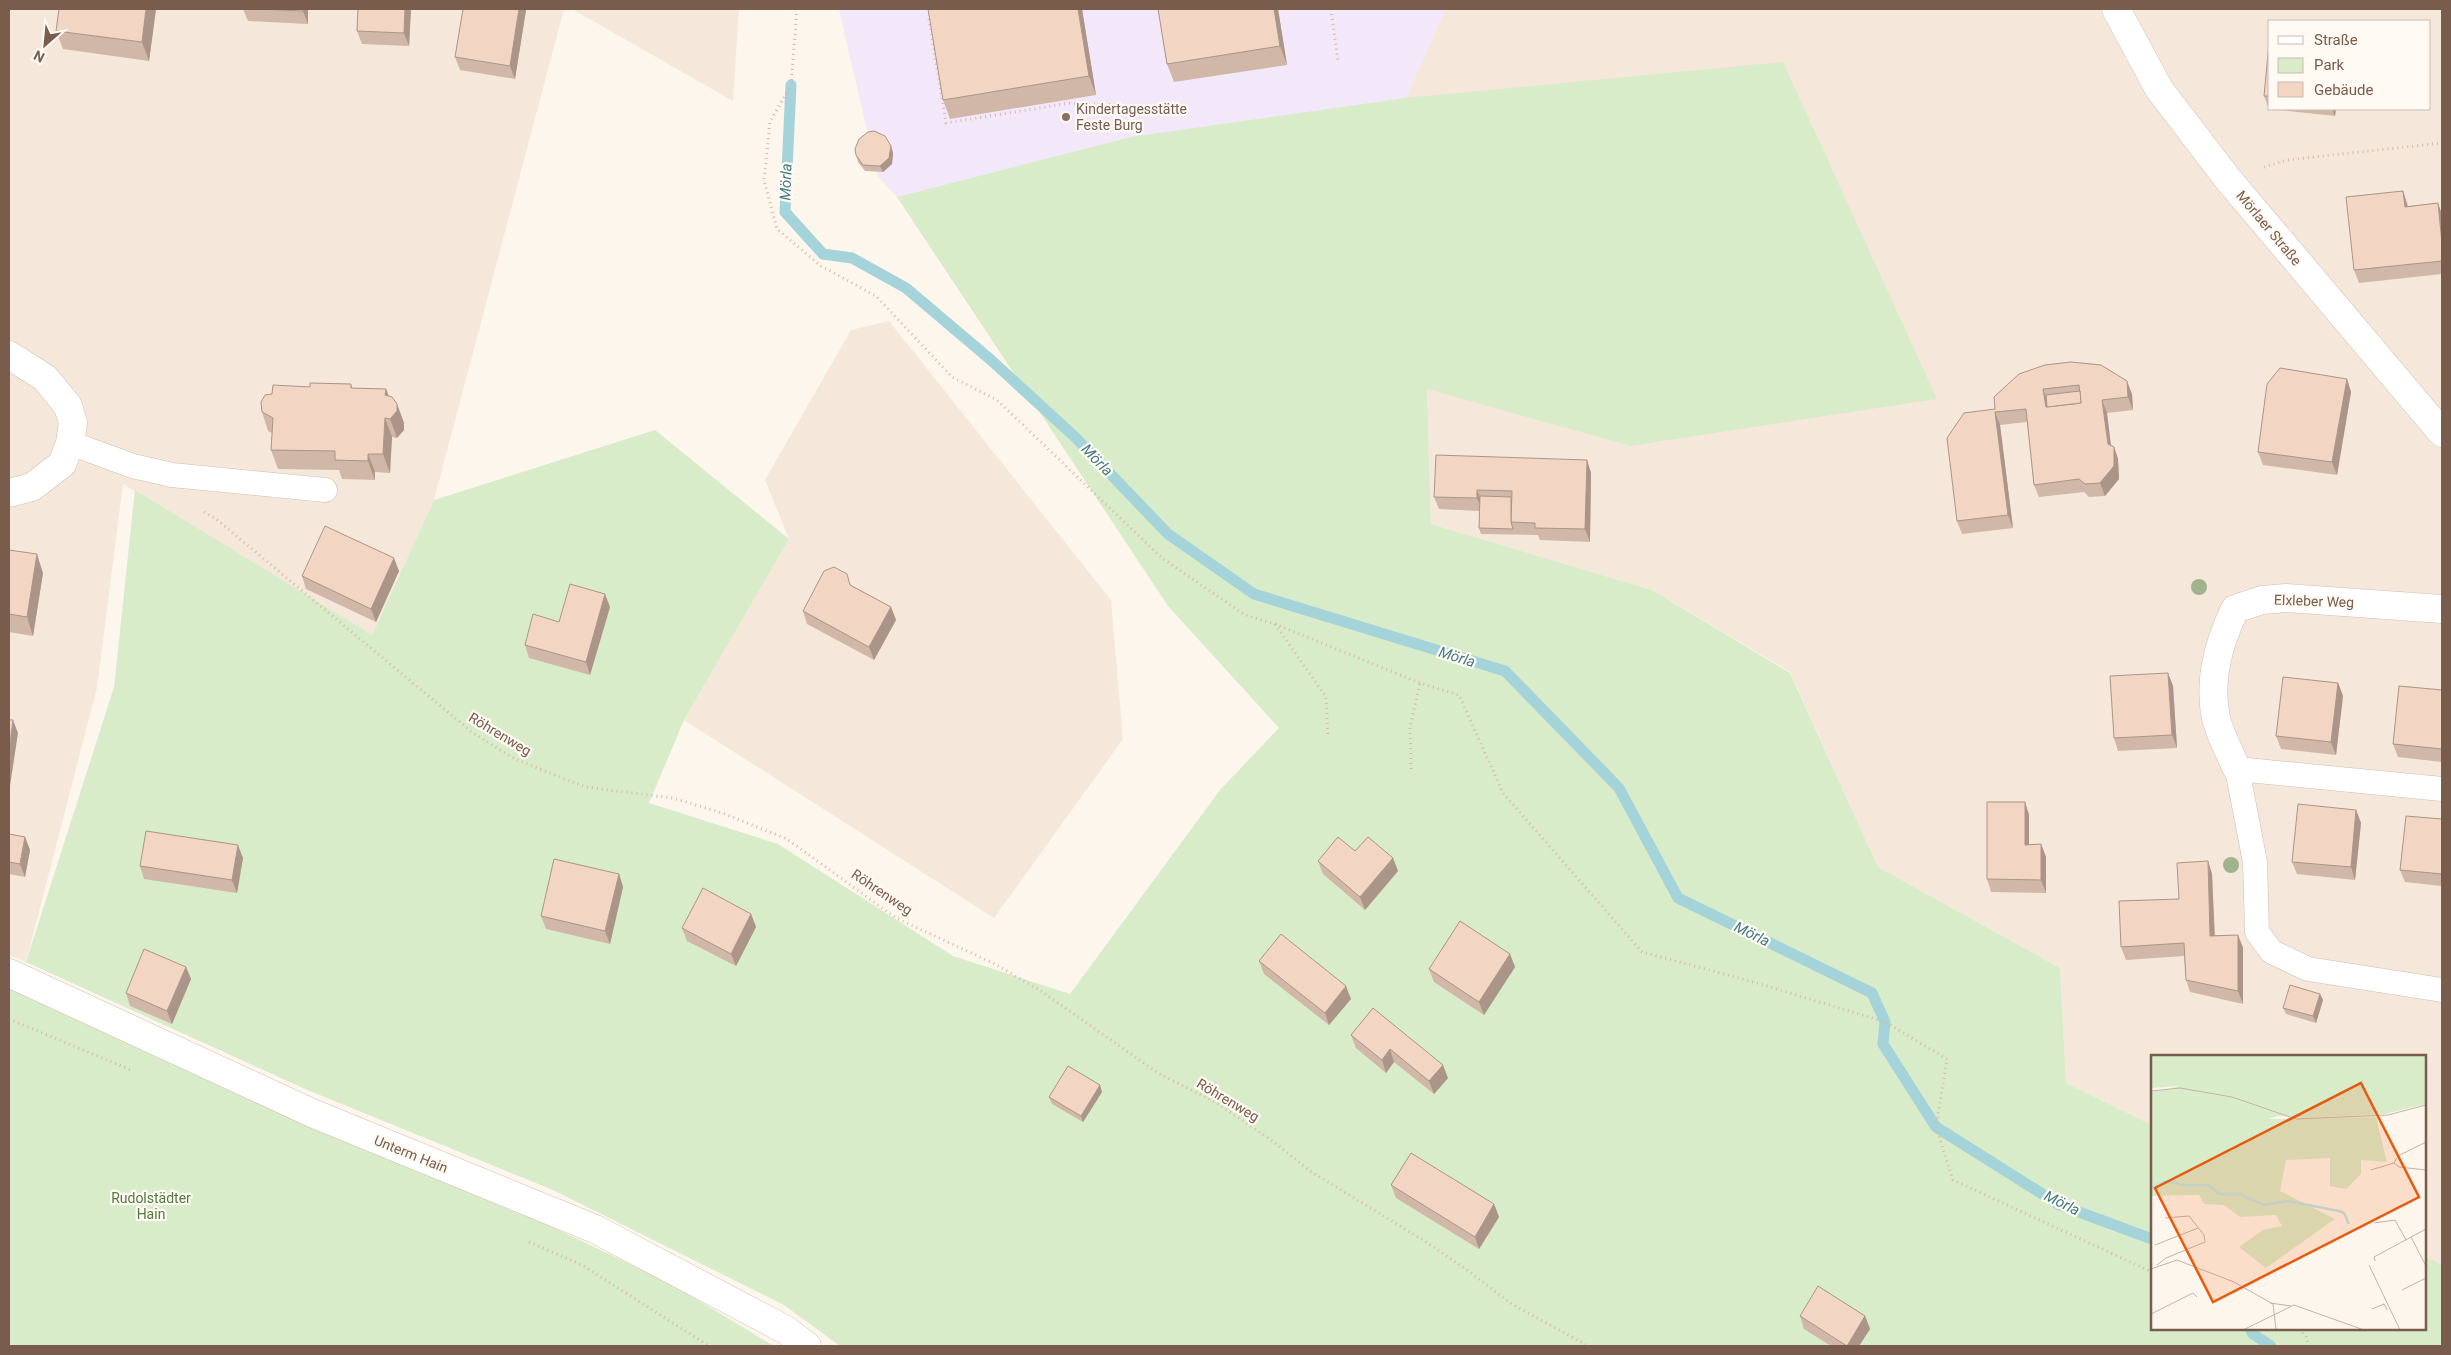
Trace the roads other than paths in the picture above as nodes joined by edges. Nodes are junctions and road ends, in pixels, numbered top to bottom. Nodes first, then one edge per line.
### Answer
1 (2116, 9) edge
2 (9, 355) edge
3 (2442, 433) edge
4 (70, 443) junction
5 (325, 490) dead end
6 (9, 493) edge
7 (2442, 608) edge
8 (2237, 769) junction
9 (2442, 788) edge
10 (9, 973) edge
11 (2442, 990) edge
12 (807, 1346) edge

1 - 3 street, Mörlaer Straße
2 - 4 street
4 - 5 lane
4 - 6 street
7 - 8 street, Elxleber Weg
8 - 9 lane
8 - 11 lane, Elxleber Weg
10 - 12 street, Unterm Hain

